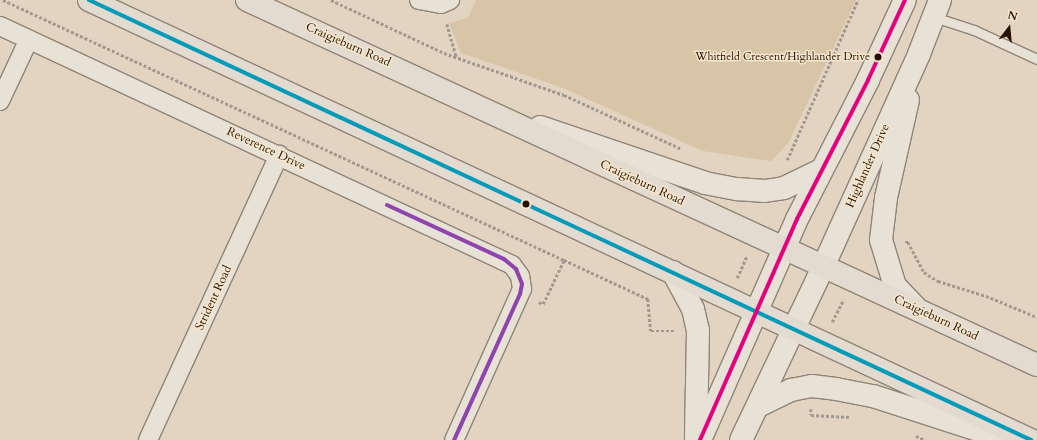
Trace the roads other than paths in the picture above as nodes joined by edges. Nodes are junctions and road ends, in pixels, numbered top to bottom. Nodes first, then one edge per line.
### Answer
1 (89, 0) edge
2 (247, 0) edge
3 (419, 0) edge
4 (904, 0) edge
5 (445, 2) edge
6 (937, 8) edge
7 (0, 26) edge
8 (29, 39) junction
9 (919, 54) junction
10 (1037, 59) edge
11 (0, 101) edge
12 (482, 107) junction
13 (279, 155) junction
14 (821, 170) junction
15 (784, 250) junction
16 (823, 267) junction
17 (673, 272) junction
18 (916, 308) junction
19 (756, 313) junction
20 (794, 330) junction
21 (1037, 365) edge
22 (758, 406) junction
23 (148, 440) edge
24 (454, 440) edge
25 (696, 440) edge
26 (700, 440) edge
27 (741, 440) edge
28 (1009, 440) edge
29 (1031, 440) edge

1 - 17 main road
2 - 12 main road, Craigieburn Road
3 - 5 street
4 - 14 street
6 - 9 street, Highlander Drive
6 - 10 lane
7 - 8 street, Reverence Drive
8 - 11 street
8 - 13 street, Reverence Drive
9 - 16 street, Highlander Drive
9 - 18 street
12 - 14 street
12 - 15 main road, Craigieburn Road
13 - 23 street, Strident Road
13 - 24 street, Reverence Drive
14 - 15 street
15 - 16 main road, Craigieburn Road
15 - 19 street
16 - 18 main road, Craigieburn Road
16 - 20 street, Highlander Drive
17 - 19 main road
17 - 25 street
18 - 21 main road, Craigieburn Road
19 - 20 main road
19 - 26 street
20 - 22 street, Highlander Drive
20 - 29 main road
22 - 27 street, Highlander Drive
22 - 28 street

